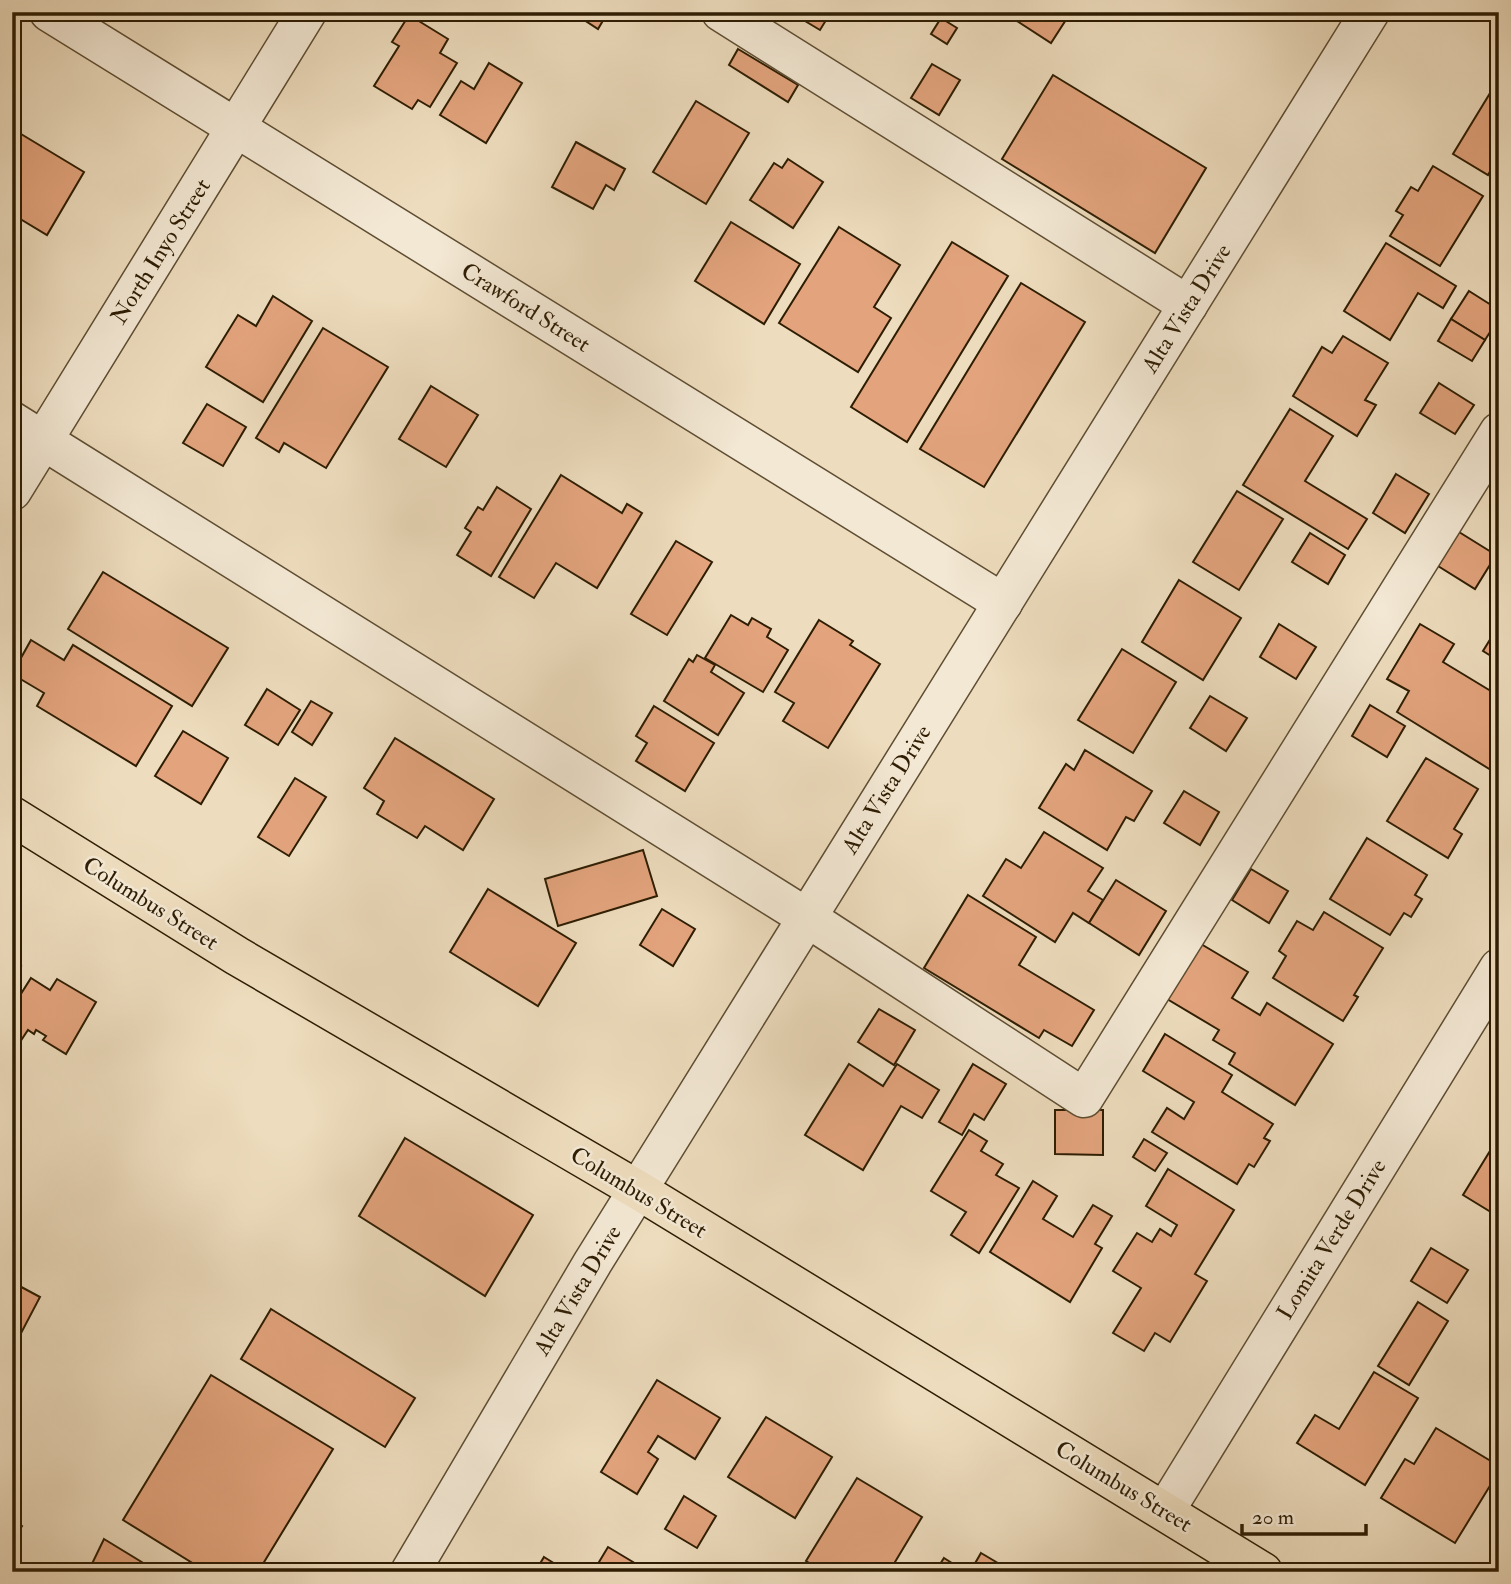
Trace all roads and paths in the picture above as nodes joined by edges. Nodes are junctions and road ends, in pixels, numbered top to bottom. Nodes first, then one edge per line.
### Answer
1 (49, 12) edge
2 (307, 12) edge
3 (721, 12) edge
4 (1370, 12) edge
5 (236, 128) junction
6 (1188, 305) junction
7 (28, 430) edge
8 (1499, 432) edge
9 (12, 491) edge
10 (1003, 603) junction
11 (12, 816) edge
12 (806, 917) junction
13 (1493, 989) edge
14 (638, 1190) junction
15 (1165, 1511) junction
16 (411, 1572) edge
17 (1263, 1572) edge

1 - 5 street, Crawford Street
2 - 5 street, North Inyo Street
3 - 6 street
4 - 6 street, Alta Vista Drive
5 - 7 street, North Inyo Street
5 - 10 street, Crawford Street
6 - 10 street, Alta Vista Drive
7 - 9 street, North Inyo Street
7 - 12 street
8 - 12 street
10 - 12 street, Alta Vista Drive
11 - 14 main road, Columbus Street
12 - 14 street, Alta Vista Drive
13 - 15 street, Lomita Verde Drive
14 - 15 main road, Columbus Street
14 - 16 street, Alta Vista Drive
15 - 17 main road, Columbus Street

